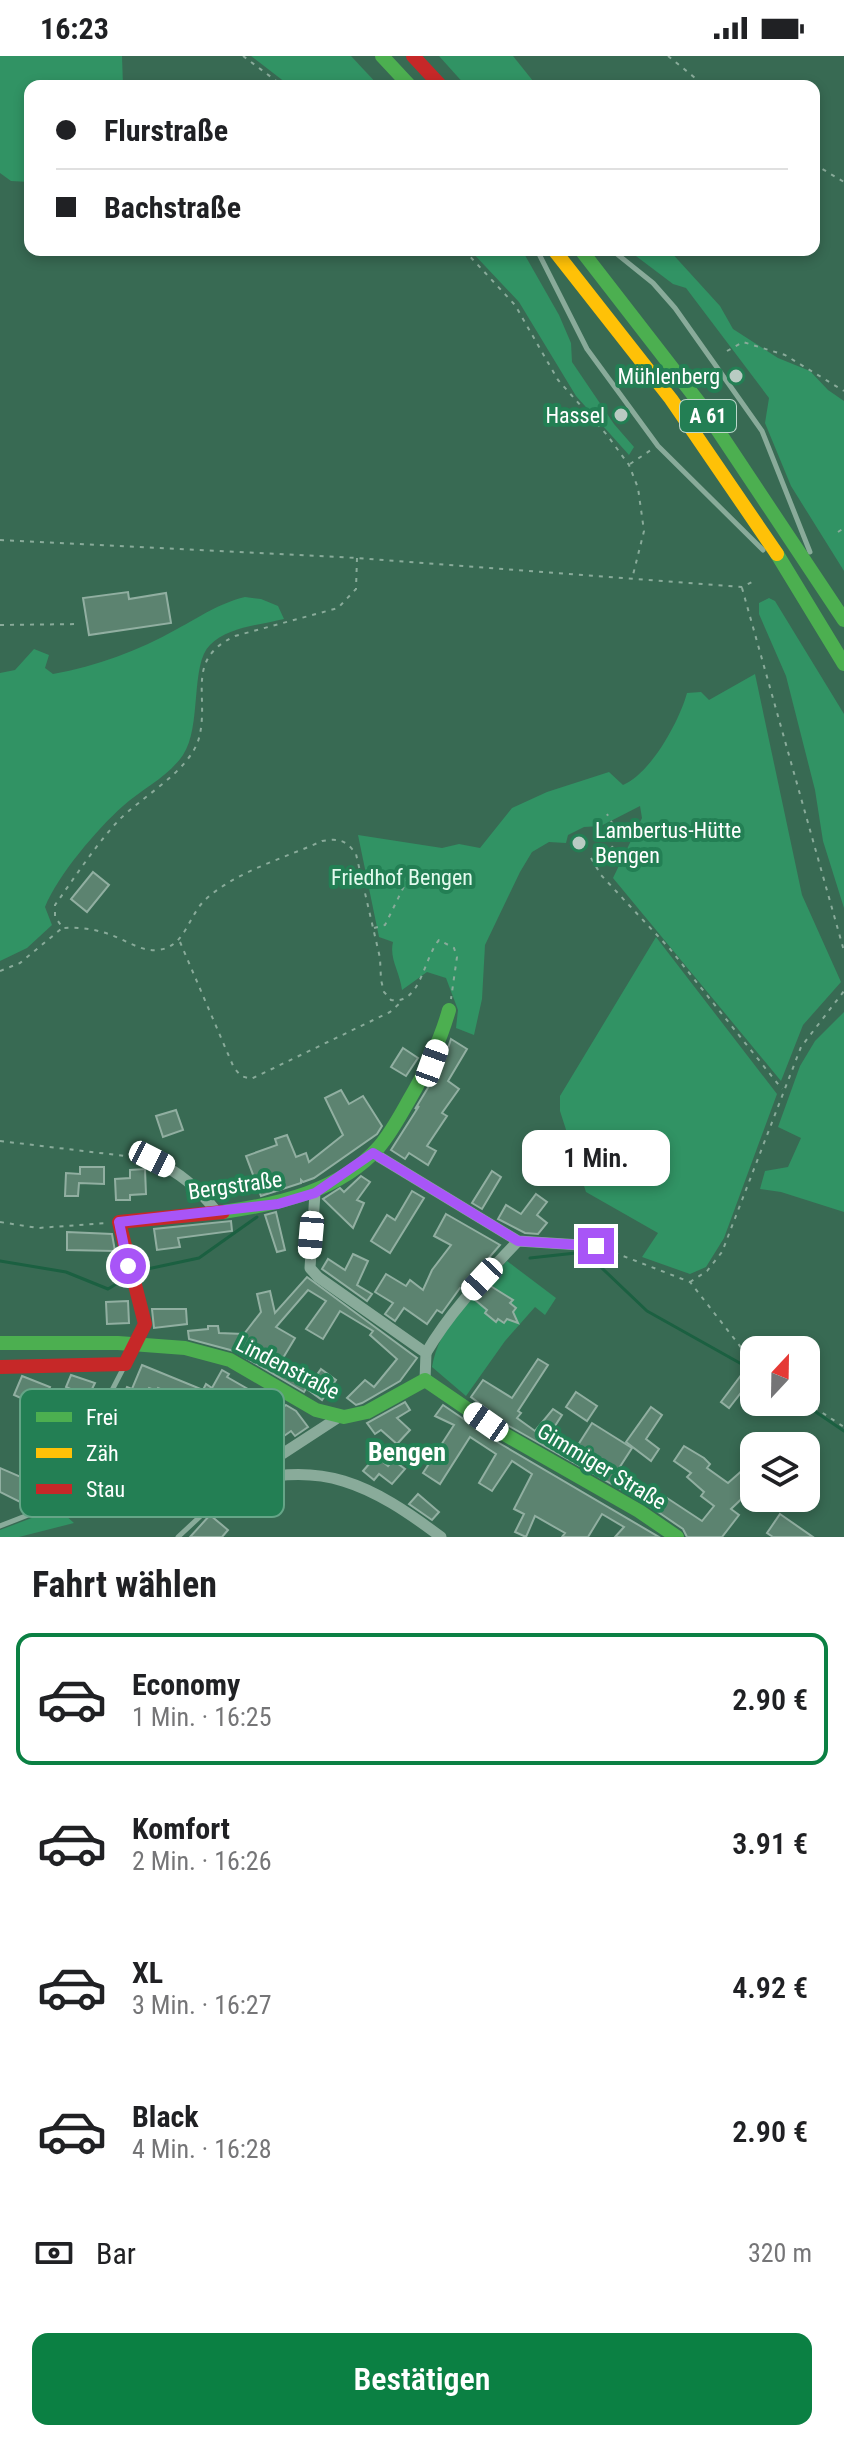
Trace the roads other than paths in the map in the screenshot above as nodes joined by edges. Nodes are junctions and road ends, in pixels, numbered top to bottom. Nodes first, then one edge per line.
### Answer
1 (382, 56) edge
2 (413, 56) edge
3 (404, 80) edge
4 (435, 80) edge
5 (540, 256) edge
6 (559, 256) edge
7 (586, 256) edge
8 (619, 256) edge
9 (794, 583) junction
10 (826, 590) junction
11 (844, 620) edge
12 (844, 664) edge
13 (449, 1010) road end
14 (373, 1153) junction
15 (152, 1159) road end
16 (315, 1193) junction
17 (216, 1211) junction
18 (518, 1241) junction
19 (596, 1246) road end
20 (0, 1343) edge
21 (137, 1343) junction
22 (426, 1353) junction
23 (125, 1364) junction
24 (0, 1367) edge
25 (425, 1380) junction
26 (112, 1389) edge
27 (280, 1389) edge
28 (284, 1391) edge
29 (339, 1417) junction
30 (284, 1453) edge
31 (284, 1476) edge
32 (23, 1517) edge
33 (200, 1517) edge
34 (0, 1526) edge
35 (178, 1537) edge
36 (441, 1537) edge
37 (677, 1537) edge

1 - 3 main road
2 - 4 main road
5 - 9 lane
6 - 9 main road, A 61
7 - 10 main road, A 61
8 - 10 lane
9 - 12 main road, A 61
10 - 11 main road, A 61
13 - 14 main road, Bergstraße
14 - 16 main road, Bergstraße
14 - 18 street
15 - 17 street
16 - 17 main road, Bergstraße
16 - 22 street
17 - 21 main road, Bergstraße
18 - 19 street
18 - 22 street
20 - 21 main road, Lindenstraße
21 - 23 main road
21 - 27 main road, Lindenstraße
22 - 25 street
23 - 24 main road
23 - 26 lane
25 - 29 main road, Lindenstraße
25 - 37 main road, Gimmiger Straße
28 - 29 main road, Lindenstraße
29 - 30 street
31 - 36 street
32 - 34 lane
33 - 35 lane

